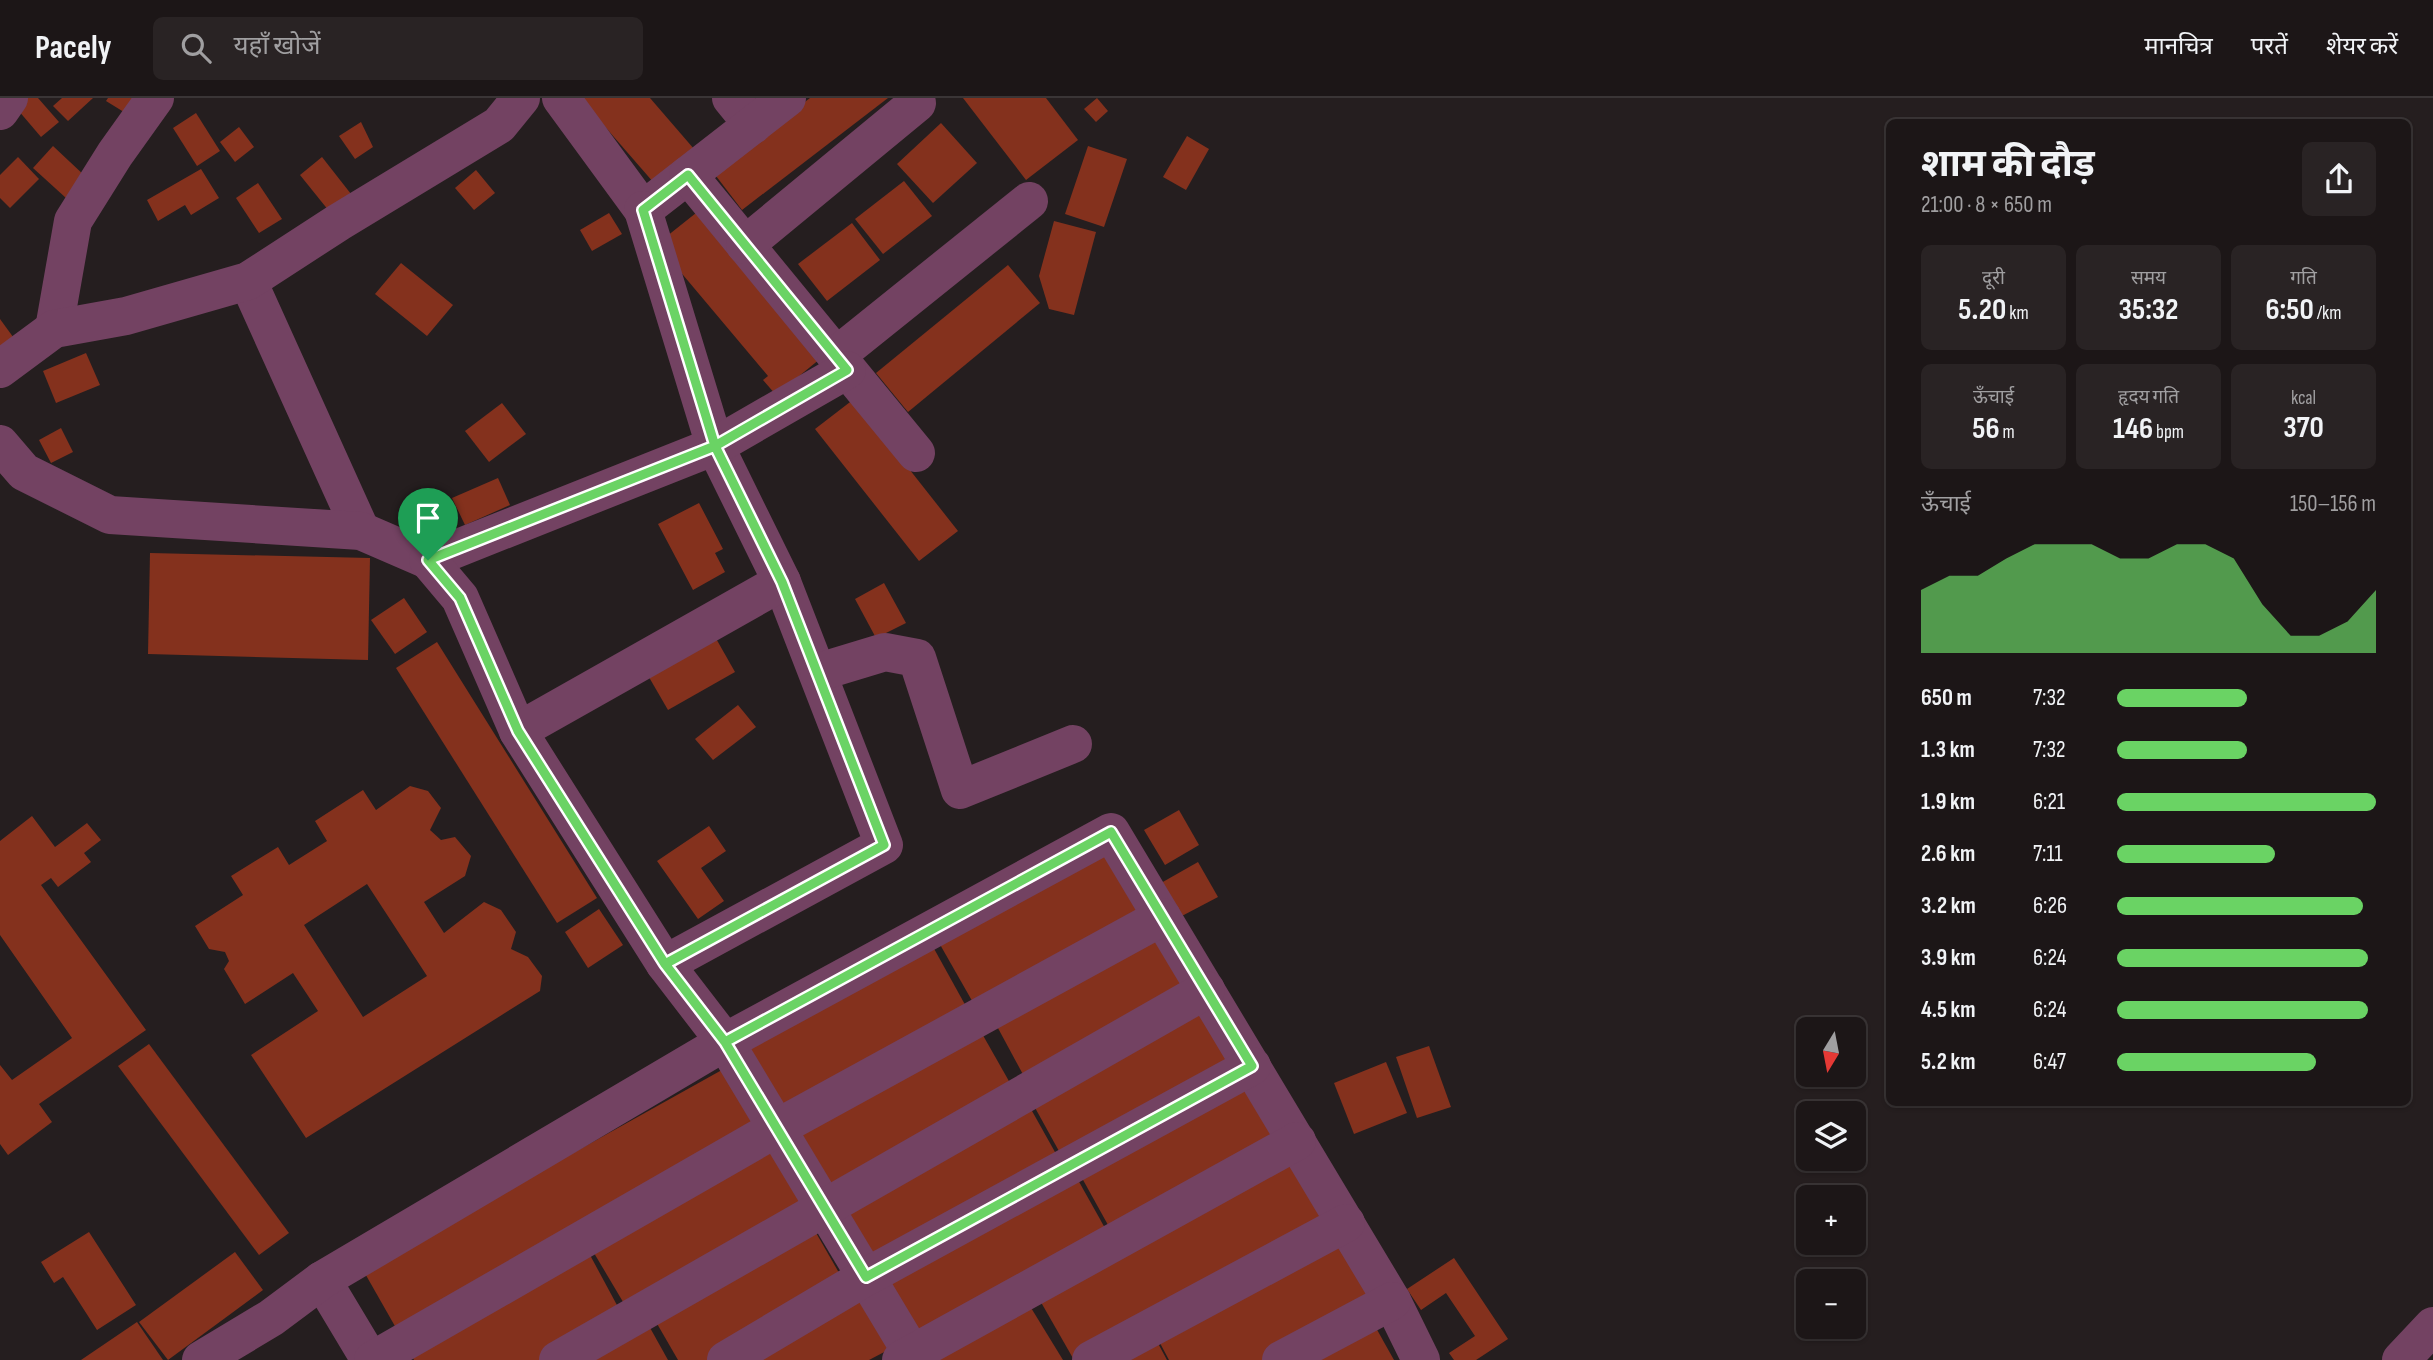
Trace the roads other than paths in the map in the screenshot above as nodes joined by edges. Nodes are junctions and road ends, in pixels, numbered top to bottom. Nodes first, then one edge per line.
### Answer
1 (9, 98) edge
2 (155, 98) edge
3 (520, 98) edge
4 (561, 98) edge
5 (787, 98) edge
6 (917, 103) dead end
7 (0, 111) edge
8 (742, 111) edge
9 (688, 175) junction
10 (1029, 201) dead end
11 (643, 210) junction
12 (746, 245) junction
13 (248, 281) junction
14 (54, 329) junction
15 (841, 363) junction
16 (0, 369) edge
17 (0, 444) edge
18 (715, 446) junction
19 (916, 453) dead end
20 (361, 531) junction
21 (428, 560) junction
22 (782, 582) junction
23 (819, 672) junction
24 (518, 731) junction
25 (1073, 744) dead end
26 (1163, 917) junction
27 (665, 964) junction
28 (1206, 990) junction
29 (725, 1042) junction
30 (1252, 1066) junction
31 (777, 1128) junction
32 (1297, 1140) junction
33 (825, 1209) junction
34 (1346, 1223) junction
35 (866, 1277) junction
36 (322, 1280) junction
37 (1392, 1301) junction
38 (2433, 1326) edge
39 (910, 1358) edge
40 (201, 1360) edge
41 (371, 1360) edge
42 (558, 1360) edge
43 (726, 1360) edge
44 (1091, 1360) edge
45 (1281, 1360) edge
46 (1421, 1360) edge
47 (2401, 1360) edge

1 - 7 street
2 - 14 street
3 - 13 street
4 - 11 street
5 - 8 street
6 - 12 street
8 - 9 street
9 - 11 street
9 - 12 street
10 - 15 street
11 - 18 street
12 - 15 street
13 - 14 street
13 - 20 street
14 - 16 street
15 - 18 street
15 - 19 street
17 - 20 street
18 - 21 street
18 - 22 street
20 - 21 street
21 - 24 street
22 - 23 street
22 - 24 street
23 - 25 street
23 - 27 street
24 - 27 street
26 - 28 street
26 - 29 street
26 - 31 street
27 - 29 street
28 - 30 street
28 - 33 street
29 - 31 street
29 - 36 street
30 - 32 street
30 - 35 street
31 - 33 street
31 - 41 street
32 - 34 street
32 - 39 street
33 - 35 street
33 - 42 street
34 - 37 street
34 - 44 street
35 - 39 street
35 - 43 street
36 - 40 street
36 - 41 street
37 - 45 street
37 - 46 street
38 - 47 street

